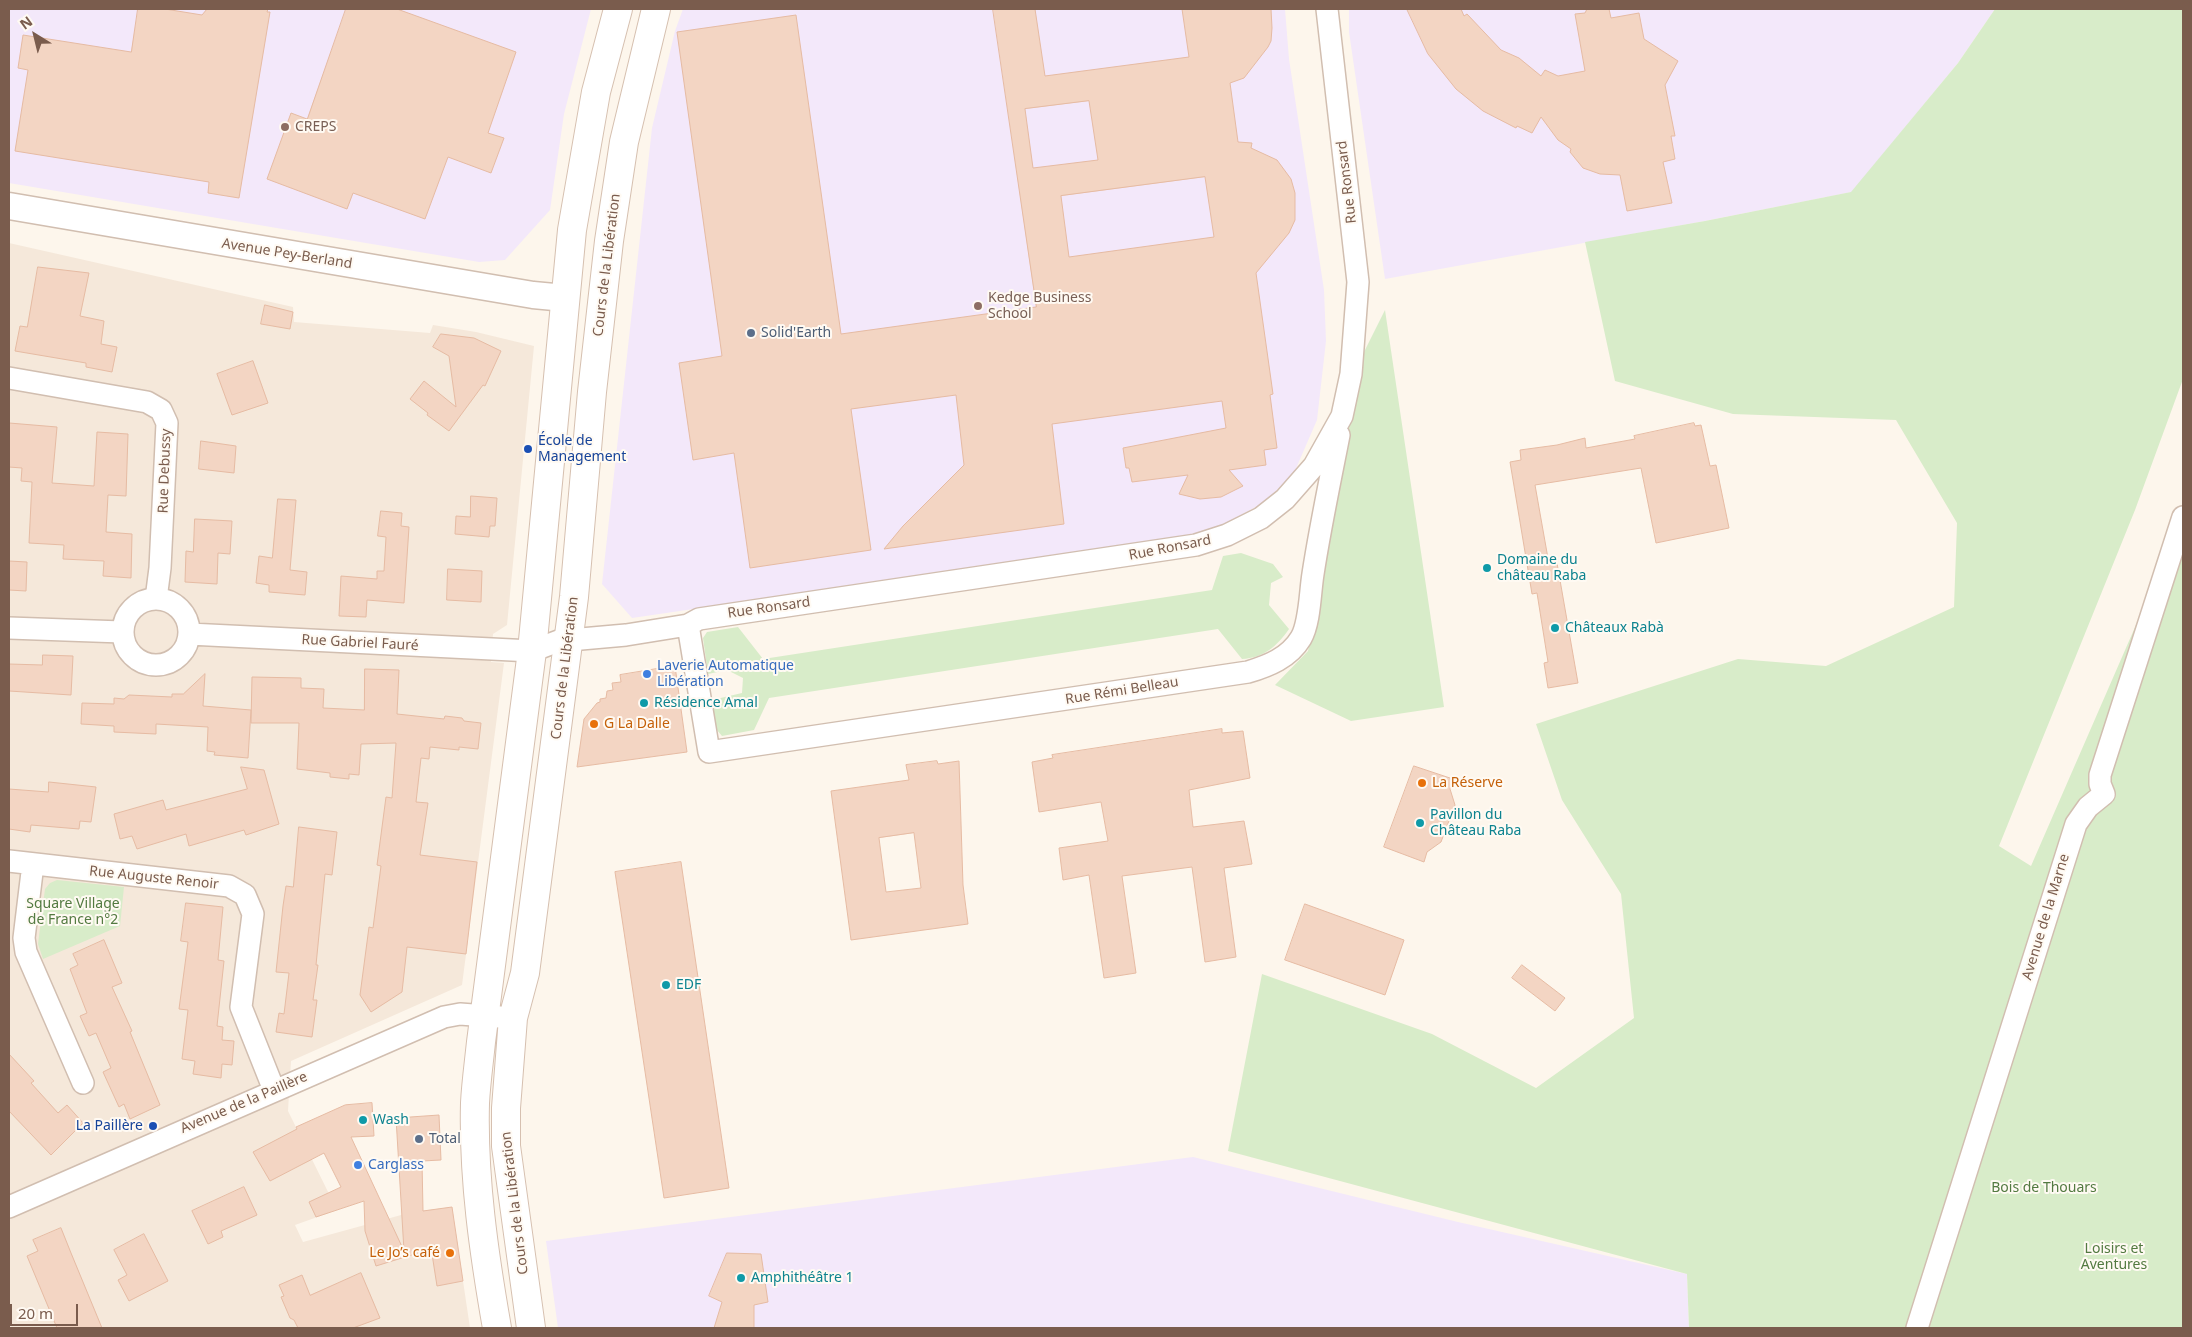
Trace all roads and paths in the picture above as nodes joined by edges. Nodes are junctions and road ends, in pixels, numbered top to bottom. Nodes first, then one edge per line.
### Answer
1 (618, 9) edge
2 (656, 9) edge
3 (1327, 9) edge
4 (9, 206) edge
5 (565, 298) junction
6 (9, 378) edge
7 (1342, 416) junction
8 (548, 472) junction
9 (2183, 517) edge
10 (579, 536) junction
11 (156, 599) junction
12 (688, 625) junction
13 (9, 628) edge
14 (122, 632) junction
15 (189, 634) junction
16 (569, 637) junction
17 (532, 651) junction
18 (9, 861) edge
19 (33, 864) junction
20 (533, 917) junction
21 (483, 1016) junction
22 (513, 1018) junction
23 (83, 1083) dead end
24 (274, 1090) junction
25 (9, 1206) edge
26 (497, 1328) edge
27 (531, 1328) edge
28 (1917, 1328) edge

1 - 5 main road
2 - 10 main road, Cours de la Libération
3 - 7 street, Rue Ronsard
4 - 5 street, Avenue Pey-Berland
5 - 8 main road
5 - 10 main road
6 - 11 street, Rue Debussy
7 - 12 street, Rue Ronsard
7 - 12 street, Rue Rémi Belleau
8 - 16 main road
8 - 17 main road
9 - 28 street, Avenue de la Marne
10 - 16 main road, Cours de la Libération
11 - 14 street
11 - 15 street
12 - 16 street, Rue Ronsard
13 - 14 street
14 - 15 street
15 - 17 street, Rue Gabriel Fauré
16 - 17 street
16 - 20 main road, Cours de la Libération
17 - 20 main road
17 - 21 main road
18 - 19 street, Rue Auguste Renoir
19 - 23 street
19 - 24 street, Rue Auguste Renoir
20 - 22 main road, Cours de la Libération
21 - 22 street, Avenue de la Paillère
21 - 24 street, Avenue de la Paillère
21 - 26 main road
22 - 27 main road, Cours de la Libération
24 - 25 street, Avenue de la Paillère

